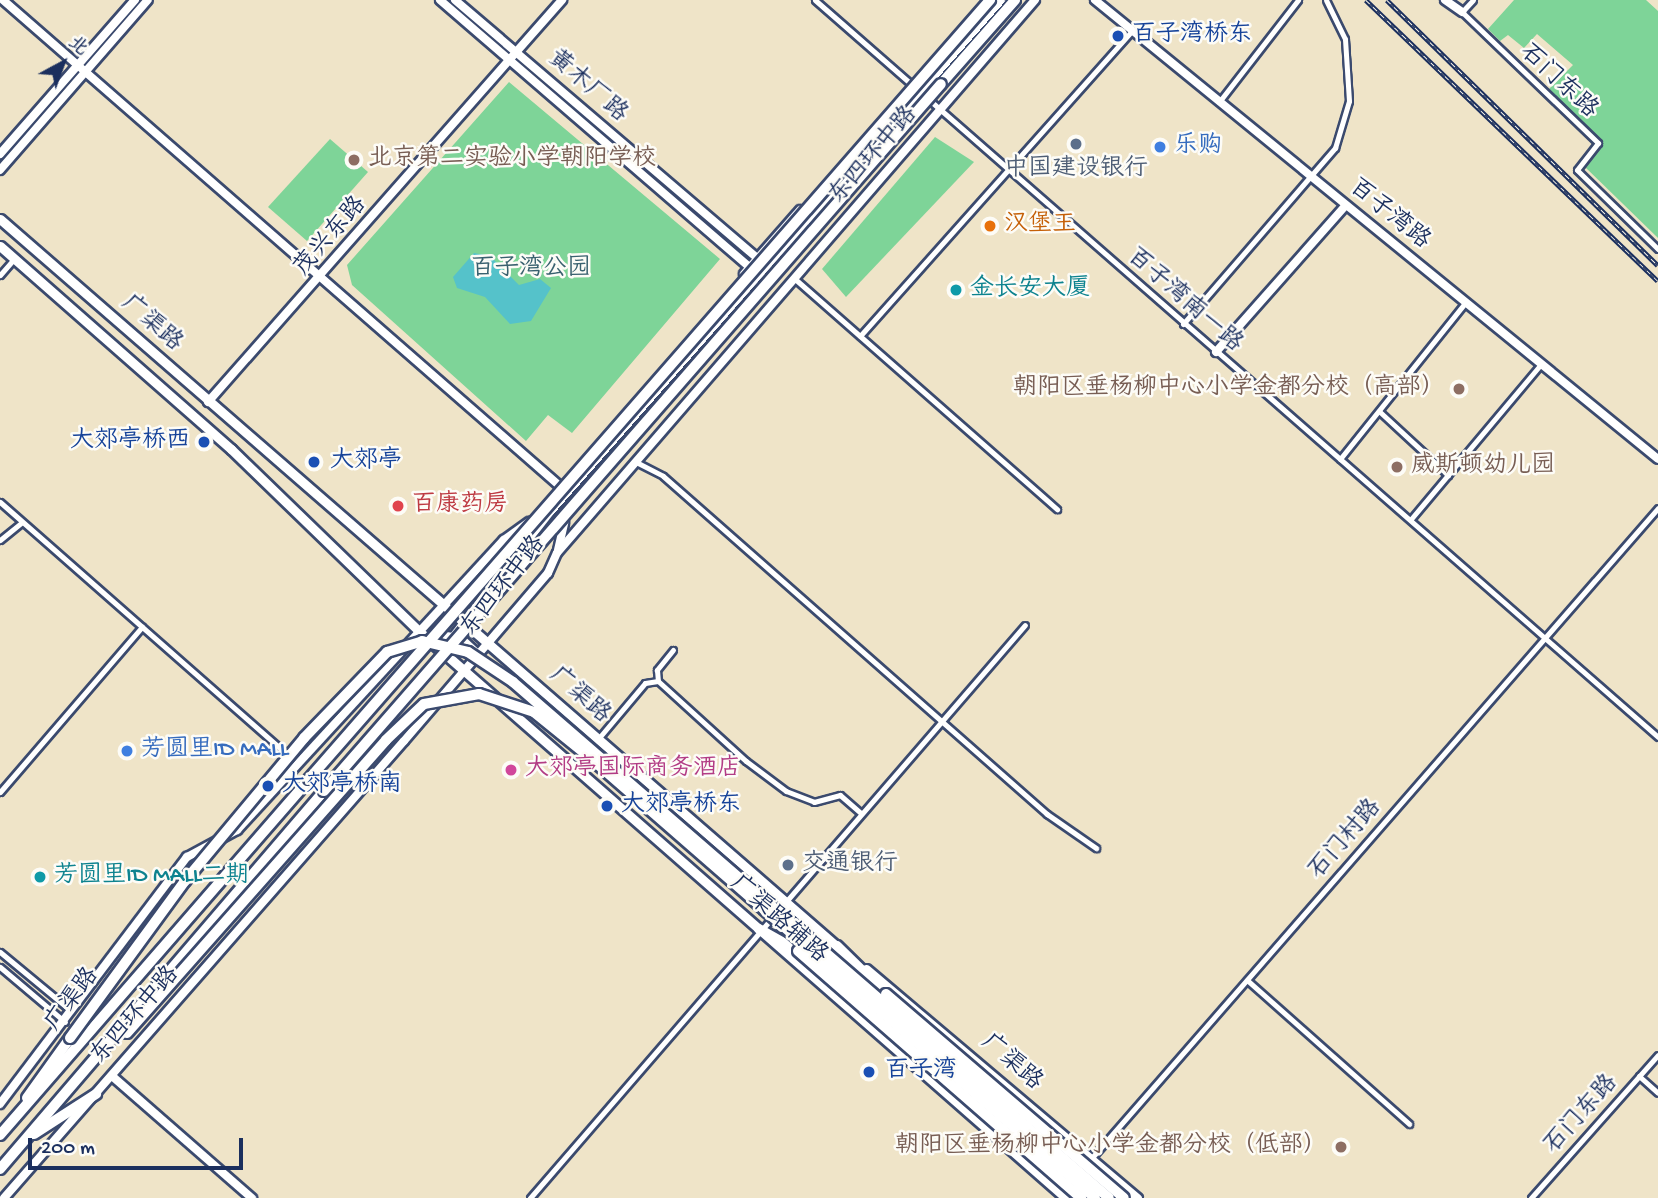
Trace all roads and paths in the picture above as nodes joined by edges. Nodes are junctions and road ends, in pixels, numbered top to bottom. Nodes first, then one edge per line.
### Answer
1 (3, 0) edge
2 (135, 0) edge
3 (148, 0) edge
4 (440, 0) edge
5 (455, 0) edge
6 (562, 0) edge
7 (815, 0) edge
8 (984, 0) edge
9 (990, 0) edge
10 (1001, 0) edge
11 (1014, 0) edge
12 (1020, 0) edge
13 (1035, 0) edge
14 (1095, 0) edge
15 (1298, 0) edge
16 (1326, 0) edge
17 (1445, 0) edge
18 (1473, 0) edge
19 (1462, 12) junction
20 (1132, 31) junction
21 (513, 55) junction
22 (82, 68) junction
23 (912, 82) junction
24 (921, 91) junction
25 (933, 101) junction
26 (1219, 102) junction
27 (941, 110) junction
28 (0, 153) edge
29 (0, 170) edge
30 (1008, 173) junction
31 (1313, 178) junction
32 (1346, 205) junction
33 (0, 219) edge
34 (0, 246) edge
35 (1658, 249) edge
36 (15, 258) junction
37 (757, 258) junction
38 (749, 267) junction
39 (0, 275) edge
40 (322, 278) junction
41 (794, 279) junction
42 (1466, 302) junction
43 (1183, 324) junction
44 (860, 336) junction
45 (1216, 352) junction
46 (1541, 364) junction
47 (208, 402) junction
48 (1380, 412) junction
49 (1340, 459) junction
50 (1658, 459) edge
51 (636, 462) junction
52 (1448, 475) junction
53 (560, 486) junction
54 (0, 502) edge
55 (1658, 508) edge
56 (1057, 509) dead end
57 (550, 512) junction
58 (1410, 519) junction
59 (22, 522) junction
60 (564, 523) junction
61 (525, 526) junction
62 (0, 540) edge
63 (557, 553) junction
64 (509, 567) junction
65 (518, 576) junction
66 (444, 607) junction
67 (462, 621) junction
68 (1025, 625) dead end
69 (142, 627) junction
70 (471, 630) junction
71 (420, 632) junction
72 (456, 637) junction
73 (1546, 638) junction
74 (488, 644) junction
75 (673, 650) dead end
76 (443, 652) junction
77 (478, 655) junction
78 (464, 670) junction
79 (658, 681) junction
80 (518, 689) junction
81 (555, 703) junction
82 (943, 719) junction
83 (1658, 737) edge
84 (597, 739) joint
85 (298, 764) junction
86 (0, 792) edge
87 (861, 813) junction
88 (1096, 848) dead end
89 (783, 901) junction
90 (759, 929) junction
91 (837, 946) junction
92 (0, 951) edge
93 (0, 967) edge
94 (1247, 980) junction
95 (70, 1010) junction
96 (66, 1023) junction
97 (1658, 1055) edge
98 (112, 1076) junction
99 (1639, 1076) junction
100 (74, 1082) junction
101 (1658, 1093) edge
102 (96, 1094) junction
103 (0, 1104) edge
104 (1035, 1111) junction
105 (1409, 1124) dead end
106 (8, 1125) junction
107 (0, 1135) edge
108 (23, 1142) junction
109 (1003, 1143) junction
110 (1091, 1159) junction
111 (0, 1169) edge
112 (1062, 1197) edge
113 (4, 1198) edge
114 (252, 1198) edge
115 (530, 1198) edge
116 (1081, 1198) edge
117 (1095, 1198) edge
118 (1109, 1198) edge
119 (1124, 1198) edge
120 (1137, 1198) edge
121 (1531, 1198) edge

1 - 22 main road
2 - 22 main road
3 - 22 main road
4 - 21 main road
5 - 21 main road, 黄木厂路
6 - 21 main road, 茂兴东路
7 - 23 street, 百子湾南一路
8 - 23 main road, 东四环中路
9 - 106 highway, 东四环中路, bridge
10 - 24 main road, 东四环中路
11 - 100 highway, 东四环中路, bridge
12 - 25 main road, 东四环中路
13 - 27 main road, 东四环中路
14 - 20 main road, 百子湾路
15 - 26 street
16 - 31 street
17 - 19 main road
18 - 19 street
19 - 35 street, 石门东路
20 - 26 main road, 百子湾路
20 - 30 street
21 - 37 main road, 黄木厂路
21 - 38 main road
21 - 40 main road, 茂兴东路
22 - 28 main road
22 - 29 main road
22 - 40 main road
23 - 24 street, 百子湾南一路
23 - 37 main road, 东四环中路
24 - 25 street, 百子湾南一路
24 - 57 main road, 东四环中路
25 - 27 street, 百子湾南一路
25 - 60 main road, 东四环中路
26 - 31 main road, 百子湾路
27 - 30 street, 百子湾南一路
27 - 41 main road, 东四环中路
30 - 43 street, 百子湾南一路
30 - 44 street
31 - 32 main road, 百子湾路
31 - 43 street
32 - 42 main road, 百子湾路
32 - 45 main road
33 - 47 main road, 广渠路
34 - 36 main road, 广渠路
36 - 39 street
36 - 71 main road, 广渠路
37 - 38 main road, 东四环中路
38 - 53 main road, 东四环中路
40 - 47 main road, 茂兴东路
40 - 53 main road
41 - 44 street
41 - 51 main road, 东四环中路
42 - 46 main road, 百子湾路
42 - 48 street
43 - 45 street, 百子湾南一路
44 - 56 street
45 - 49 street, 百子湾南一路
46 - 50 main road, 百子湾路
46 - 52 street
47 - 66 main road, 广渠路
48 - 49 street
48 - 52 street
49 - 58 street, 百子湾南一路
51 - 63 main road, 东四环中路
51 - 82 street
52 - 58 street
53 - 61 main road, 东四环中路
54 - 59 street
55 - 73 street, 石门村路
57 - 61 main road
57 - 64 main road, 东四环中路
58 - 73 street, 百子湾南一路
59 - 62 street
59 - 69 street
60 - 63 main road
60 - 65 main road, 东四环中路
61 - 66 main road, 东四环中路
63 - 74 main road, 东四环中路
64 - 65 main road
64 - 67 main road, 东四环中路
65 - 70 main road, 东四环中路
66 - 67 main road, 广渠路
66 - 71 main road, 东四环中路
67 - 70 main road, 广渠路
67 - 72 main road, 东四环中路
68 - 82 street
69 - 85 street
69 - 86 street
70 - 72 main road, 东四环中路
70 - 74 main road, 广渠路
71 - 72 main road
71 - 76 main road, 广渠路
71 - 85 main road, 东四环中路
72 - 76 main road, 东四环中路
72 - 77 main road
73 - 83 street, 百子湾南一路
73 - 94 street, 石门村路
74 - 77 main road, 东四环中路
74 - 81 main road, 广渠路
75 - 79 street
76 - 78 main road, 广渠路
77 - 78 main road, 东四环中路
77 - 80 main road
78 - 90 main road, 广渠路辅路
78 - 98 main road, 东四环中路
79 - 84 street
79 - 87 street
80 - 81 main road
80 - 84 main road
81 - 89 main road, 广渠路
82 - 87 street
82 - 88 street
85 - 95 main road, 东四环中路
87 - 89 street
89 - 90 street
89 - 91 main road, 广渠路
90 - 109 main road, 广渠路辅路
90 - 115 street
90 - 116 highway, bridge
91 - 104 main road, 广渠路
91 - 119 highway, bridge
92 - 95 street
93 - 96 street
94 - 105 street
94 - 110 street, 石门村路
95 - 96 main road, 东四环中路
96 - 103 main road, 东四环中路
97 - 99 street, 石门东路
98 - 102 main road, 东四环中路
98 - 114 main road
99 - 101 street
99 - 121 street, 石门东路
100 - 108 highway, 东四环中路
100 - 117 highway, 广渠路, bridge
102 - 108 highway
102 - 113 main road, 东四环中路
104 - 109 street
104 - 110 main road, 广渠路
106 - 107 highway, 东四环中路
106 - 118 highway, 广渠路, bridge
108 - 111 highway, 东四环中路
109 - 112 main road, 广渠路辅路
110 - 112 street, 石门村路
110 - 120 main road, 广渠路

